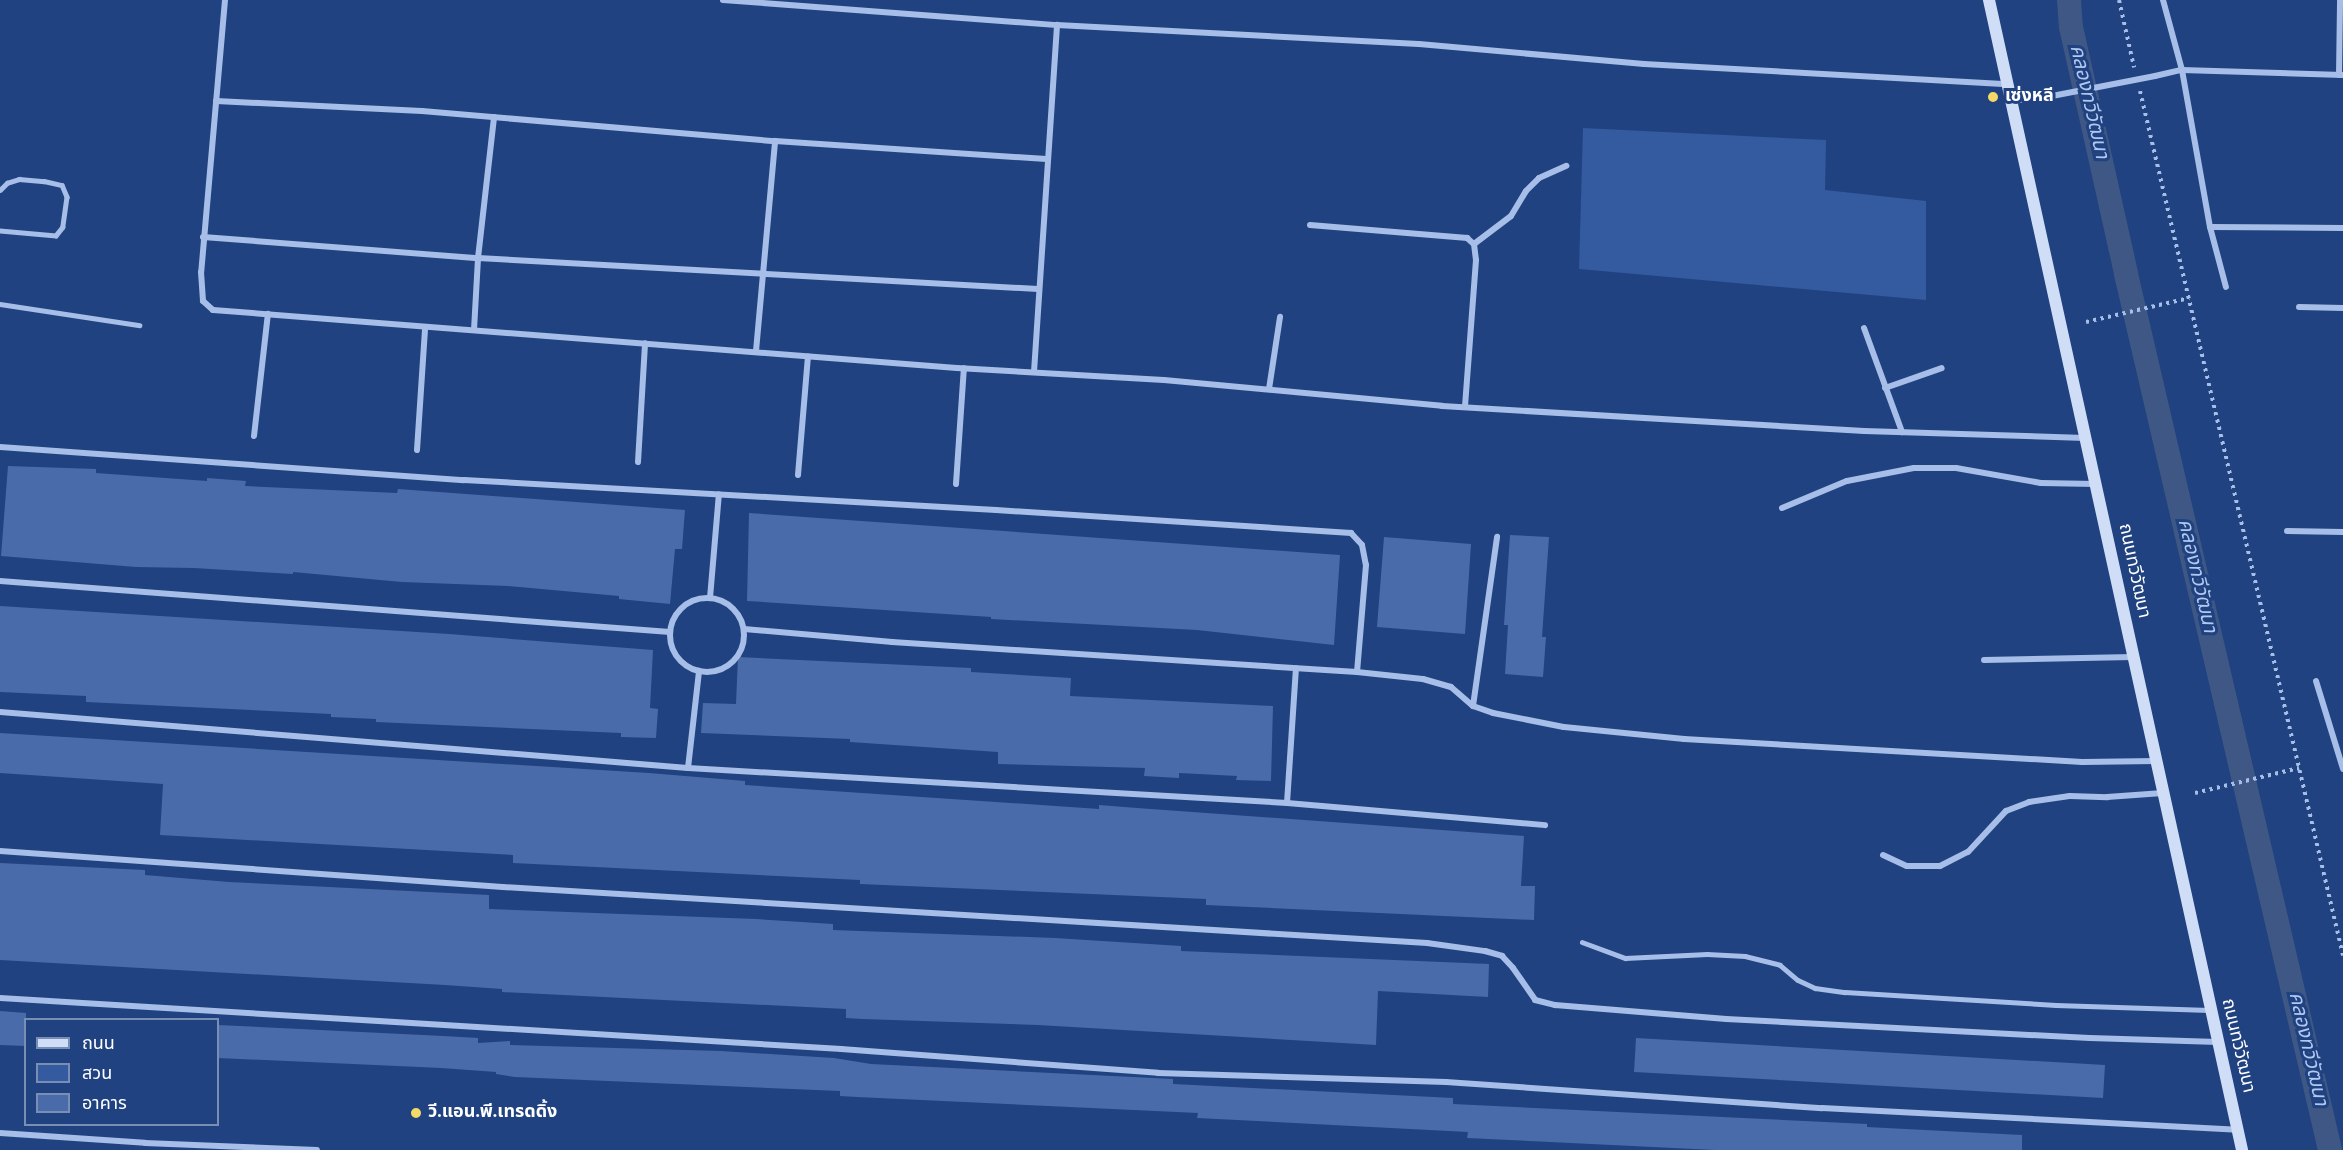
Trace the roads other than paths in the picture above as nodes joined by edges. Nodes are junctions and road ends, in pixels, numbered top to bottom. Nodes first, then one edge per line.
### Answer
1 (225, 0) edge
2 (723, 0) edge
3 (1989, 0) edge
4 (2163, 0) edge
5 (2340, 0) edge
6 (1057, 25) junction
7 (2182, 70) junction
8 (2341, 75) edge
9 (2007, 84) junction
10 (216, 101) junction
11 (2011, 101) junction
12 (494, 117) junction
13 (775, 141) junction
14 (1046, 159) junction
15 (1566, 166) dead end
16 (0, 190) edge
17 (1310, 225) dead end
18 (2211, 227) junction
19 (2343, 228) edge
20 (0, 231) edge
21 (203, 237) junction
22 (1474, 244) junction
23 (478, 258) junction
24 (764, 275) junction
25 (2226, 287) dead end
26 (1038, 289) junction
27 (0, 304) edge
28 (2300, 307) dead end
29 (2343, 308) edge
30 (268, 314) junction
31 (1280, 317) dead end
32 (139, 325) dead end
33 (425, 328) junction
34 (1864, 328) dead end
35 (474, 330) junction
36 (645, 343) junction
37 (756, 351) junction
38 (808, 356) junction
39 (964, 368) junction
40 (1942, 368) dead end
41 (1034, 372) junction
42 (1885, 388) junction
43 (1269, 389) junction
44 (1465, 407) junction
45 (1902, 432) junction
46 (254, 436) dead end
47 (2085, 438) junction
48 (0, 447) edge
49 (417, 450) dead end
50 (638, 462) dead end
51 (798, 475) dead end
52 (956, 484) dead end
53 (2095, 484) junction
54 (719, 494) junction
55 (1782, 508) dead end
56 (2287, 531) dead end
57 (2343, 532) edge
58 (1497, 537) dead end
59 (0, 581) edge
60 (710, 598) junction
61 (744, 629) junction
62 (670, 632) junction
63 (2133, 657) junction
64 (1984, 660) dead end
65 (1296, 668) junction
66 (699, 670) junction
67 (1357, 672) junction
68 (2316, 681) dead end
69 (1473, 706) junction
70 (0, 712) edge
71 (2156, 761) junction
72 (688, 768) junction
73 (2343, 769) edge
74 (2163, 793) junction
75 (1287, 803) junction
76 (1545, 825) dead end
77 (0, 851) edge
78 (1883, 855) dead end
79 (1582, 942) dead end
80 (0, 998) edge
81 (2211, 1010) junction
82 (2218, 1042) junction
83 (2237, 1130) junction
84 (0, 1133) edge
85 (317, 1150) edge
86 (2242, 1150) edge

1 - 10 street
2 - 6 street
3 - 9 main road, ถนนทวีวัฒนา
4 - 7 street
5 - 8 street
6 - 9 street
6 - 14 street
7 - 8 street
7 - 11 street, bridge
7 - 18 street
9 - 11 main road, ถนนทวีวัฒนา
10 - 12 street
10 - 21 street
11 - 47 main road, ถนนทวีวัฒนา
12 - 13 street
12 - 23 street
13 - 14 street
13 - 24 street
14 - 26 street
15 - 22 street
16 - 20 lane
17 - 22 street
18 - 19 street
18 - 25 street
21 - 23 street
21 - 30 street
22 - 44 street
23 - 24 street
23 - 35 street
24 - 26 street
24 - 37 street
26 - 41 street
27 - 32 lane
28 - 29 street
30 - 33 street
30 - 46 street
31 - 43 street
33 - 35 street
33 - 49 street
34 - 42 street
35 - 36 street
36 - 37 street
36 - 50 street
37 - 38 street
38 - 39 street
38 - 51 street
39 - 41 street
39 - 52 street
40 - 42 street
41 - 43 street
42 - 45 street
43 - 44 street
44 - 45 street
45 - 47 street
47 - 53 main road, ถนนทวีวัฒนา
48 - 54 street
53 - 55 street
53 - 63 main road, ถนนทวีวัฒนา
54 - 60 street
54 - 67 street
56 - 57 street
58 - 69 street
59 - 62 street
60 - 61 street
60 - 62 street
61 - 65 street
61 - 66 street
62 - 66 street
63 - 64 street
63 - 71 main road, ถนนทวีวัฒนา
65 - 67 street
65 - 75 street
66 - 72 street
67 - 69 street
68 - 73 street
69 - 71 street
70 - 72 street
71 - 74 main road, ถนนทวีวัฒนา
72 - 75 street
74 - 78 street
74 - 81 main road, ถนนทวีวัฒนา
75 - 76 street
77 - 82 street
79 - 81 lane
80 - 83 street
81 - 82 main road, ถนนทวีวัฒนา
82 - 83 main road, ถนนทวีวัฒนา
83 - 86 main road, ถนนทวีวัฒนา
84 - 85 street

